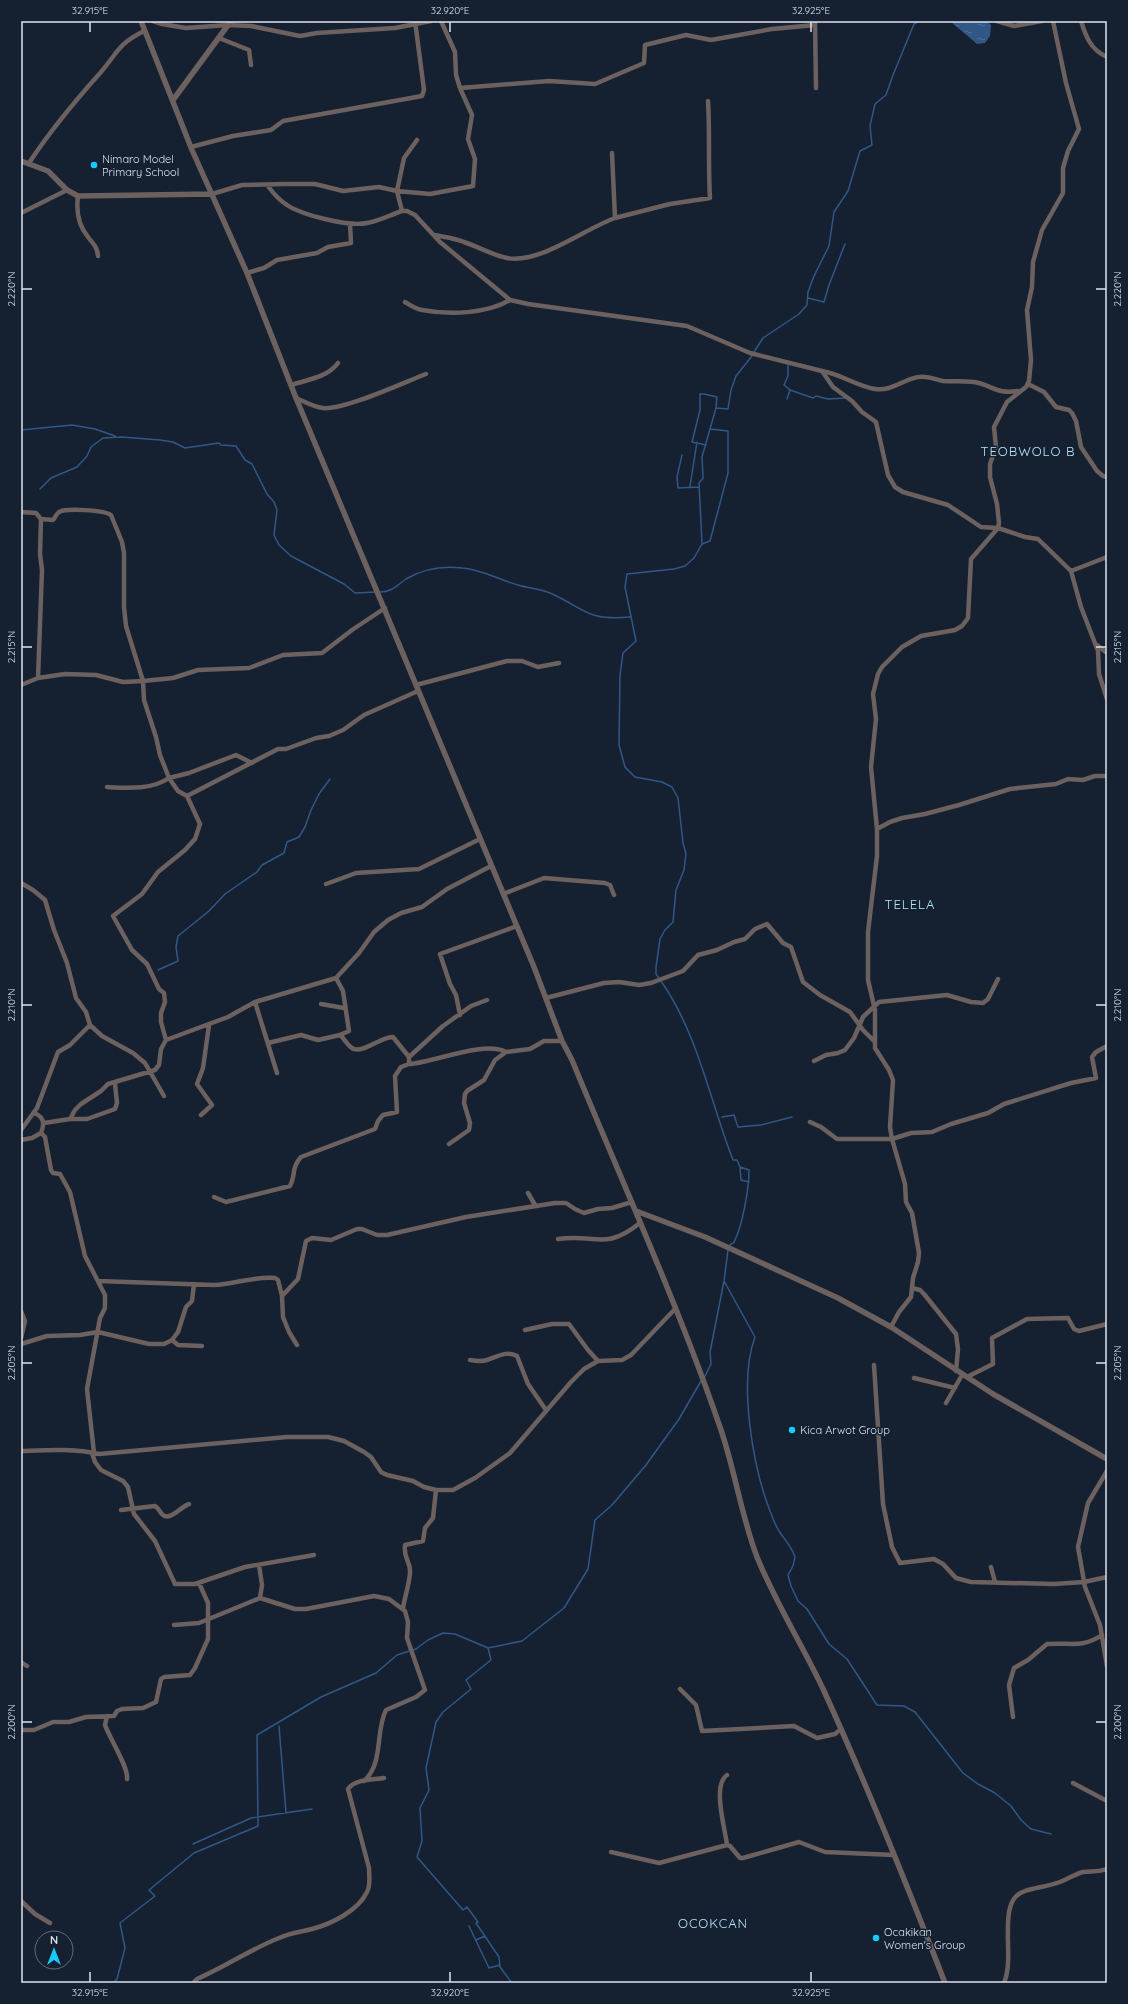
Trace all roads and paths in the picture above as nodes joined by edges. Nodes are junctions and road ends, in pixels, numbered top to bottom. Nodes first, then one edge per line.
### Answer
1 (141, 21) edge
2 (153, 21) edge
3 (431, 21) edge
4 (441, 21) edge
5 (997, 21) edge
6 (1042, 21) edge
7 (1053, 21) edge
8 (1081, 21) edge
9 (230, 23) edge
10 (415, 23) edge
11 (815, 23) edge
12 (144, 31) junction
13 (219, 38) junction
14 (1107, 57) edge
15 (252, 65) dead end
16 (460, 88) junction
17 (816, 88) dead end
18 (173, 100) junction
19 (708, 101) dead end
20 (416, 140) dead end
21 (191, 147) junction
22 (612, 153) dead end
23 (21, 161) edge
24 (29, 163) junction
25 (268, 186) junction
26 (68, 190) junction
27 (397, 191) junction
28 (212, 194) junction
29 (78, 196) junction
30 (402, 211) junction
31 (21, 213) edge
32 (615, 218) junction
33 (350, 224) junction
34 (434, 235) junction
35 (98, 256) dead end
36 (247, 273) junction
37 (510, 300) junction
38 (405, 302) dead end
39 (338, 364) dead end
40 (822, 371) junction
41 (426, 374) dead end
42 (1028, 384) junction
43 (291, 385) junction
44 (1021, 390) junction
45 (296, 398) junction
46 (1107, 477) edge
47 (21, 512) edge
48 (41, 520) junction
49 (998, 528) junction
50 (1107, 557) edge
51 (1071, 571) junction
52 (385, 608) junction
53 (1096, 644) junction
54 (1107, 653) edge
55 (559, 663) dead end
56 (38, 678) junction
57 (143, 681) junction
58 (21, 685) edge
59 (417, 688) junction
60 (1107, 699) edge
61 (252, 762) junction
62 (1107, 776) edge
63 (169, 778) junction
64 (107, 787) dead end
65 (187, 796) junction
66 (877, 829) junction
67 (480, 839) junction
68 (491, 866) junction
69 (21, 883) edge
70 (326, 884) dead end
71 (503, 894) junction
72 (614, 895) dead end
73 (516, 926) junction
74 (336, 978) junction
75 (998, 979) dead end
76 (546, 998) junction
77 (487, 1000) dead end
78 (255, 1002) junction
79 (321, 1004) dead end
80 (874, 1006) junction
81 (344, 1008) junction
82 (460, 1015) junction
83 (90, 1025) junction
84 (208, 1025) junction
85 (860, 1026) junction
86 (340, 1035) junction
87 (166, 1040) junction
88 (562, 1041) junction
89 (874, 1041) junction
90 (268, 1043) junction
91 (1107, 1046) edge
92 (506, 1052) junction
93 (409, 1057) junction
94 (814, 1061) dead end
95 (409, 1064) junction
96 (151, 1072) junction
97 (277, 1073) dead end
98 (117, 1081) junction
99 (164, 1096) dead end
100 (34, 1113) junction
101 (201, 1115) dead end
102 (70, 1119) junction
103 (810, 1122) dead end
104 (44, 1123) junction
105 (21, 1130) edge
106 (41, 1133) junction
107 (892, 1139) junction
108 (21, 1140) edge
109 (450, 1144) dead end
110 (528, 1193) dead end
111 (214, 1197) dead end
112 (632, 1202) junction
113 (535, 1205) junction
114 (636, 1211) junction
115 (640, 1222) junction
116 (558, 1239) dead end
117 (98, 1281) junction
118 (194, 1284) junction
119 (912, 1288) junction
120 (282, 1296) junction
121 (675, 1309) junction
122 (21, 1311) edge
123 (1107, 1324) edge
124 (891, 1327) junction
125 (525, 1330) dead end
126 (98, 1332) junction
127 (21, 1338) edge
128 (172, 1340) junction
129 (21, 1344) edge
130 (297, 1345) dead end
131 (202, 1346) dead end
132 (470, 1360) dead end
133 (598, 1361) junction
134 (874, 1366) dead end
135 (956, 1370) junction
136 (964, 1376) junction
137 (914, 1378) dead end
138 (955, 1388) junction
139 (946, 1403) dead end
140 (546, 1410) junction
141 (21, 1451) edge
142 (93, 1453) junction
143 (1107, 1459) edge
144 (1107, 1471) edge
145 (436, 1490) junction
146 (188, 1504) dead end
147 (121, 1510) dead end
148 (133, 1510) junction
149 (314, 1555) dead end
150 (259, 1565) junction
151 (991, 1567) dead end
152 (1107, 1577) edge
153 (995, 1582) junction
154 (1084, 1582) junction
155 (199, 1583) junction
156 (260, 1598) junction
157 (403, 1608) junction
158 (209, 1620) junction
159 (174, 1625) dead end
160 (1102, 1635) junction
161 (21, 1662) edge
162 (27, 1666) dead end
163 (1107, 1666) edge
164 (680, 1689) dead end
165 (107, 1716) junction
166 (1013, 1717) dead end
167 (841, 1729) junction
168 (21, 1730) edge
169 (727, 1774) dead end
170 (384, 1778) dead end
171 (127, 1779) dead end
172 (364, 1781) junction
173 (1073, 1783) dead end
174 (1107, 1801) edge
175 (727, 1845) junction
176 (611, 1852) dead end
177 (894, 1855) junction
178 (1107, 1869) edge
179 (21, 1901) edge
180 (50, 1923) dead end
181 (193, 1983) edge
182 (945, 1983) edge
183 (1004, 1983) edge

1 - 12 street
2 - 9 street
3 - 10 street
4 - 16 street
5 - 6 street
7 - 42 street
8 - 14 street
9 - 10 street
9 - 13 street
10 - 21 street
11 - 16 street
11 - 17 street
12 - 18 street
12 - 24 street
13 - 15 street
13 - 18 street
16 - 27 street
18 - 21 street
19 - 32 street
20 - 27 street
21 - 28 street
22 - 32 street
23 - 24 street
24 - 26 street
25 - 27 street
25 - 28 street
25 - 33 street
26 - 29 street
26 - 31 street
27 - 30 street
28 - 29 street
28 - 36 street
29 - 35 street
30 - 33 street
30 - 34 street
32 - 34 street
33 - 36 street
34 - 37 street
36 - 43 street
37 - 38 street
37 - 40 street
39 - 43 street
40 - 44 street
40 - 49 street
41 - 45 street
42 - 44 street
42 - 46 street
43 - 45 street
44 - 49 street
45 - 52 street
47 - 48 street
48 - 56 street
48 - 57 street
49 - 51 street
49 - 66 street
50 - 51 street
51 - 53 street
52 - 57 street
52 - 59 street
53 - 54 street
53 - 60 street
55 - 59 street
56 - 57 street
56 - 58 street
57 - 63 street
59 - 61 street
59 - 67 street
61 - 63 street
61 - 65 street
62 - 66 street
63 - 64 street
63 - 65 street
65 - 87 street
66 - 80 street
67 - 68 street
67 - 70 street
68 - 71 street
68 - 74 street
69 - 83 street
71 - 72 street
71 - 73 street
73 - 76 street
73 - 82 street
74 - 78 street
74 - 81 street
75 - 80 street
76 - 85 street
76 - 88 street
77 - 82 street
78 - 84 street
78 - 90 street
79 - 81 street
80 - 85 street
80 - 89 street
81 - 86 street
82 - 93 street
83 - 96 street
83 - 100 street
84 - 87 street
84 - 101 street
85 - 89 street
85 - 94 street
86 - 90 street
86 - 93 street
87 - 96 street
88 - 92 street
88 - 112 street
89 - 107 street
90 - 97 street
91 - 107 street
92 - 95 street
92 - 109 street
93 - 95 street
95 - 111 street
96 - 98 street
96 - 99 street
98 - 102 street
98 - 102 street
100 - 104 street
100 - 105 street
102 - 104 street
103 - 107 street
104 - 106 street
106 - 108 street
106 - 117 street
107 - 119 street
110 - 113 street
112 - 113 street
112 - 114 street
113 - 120 street
114 - 115 street
114 - 124 street
115 - 116 street
115 - 121 street
117 - 118 street
117 - 126 street
118 - 120 street
118 - 128 street
119 - 124 street
119 - 135 street
120 - 130 street
121 - 133 street
121 - 167 street
122 - 127 street
123 - 136 street
124 - 135 street
125 - 133 street
126 - 128 street
126 - 129 street
126 - 142 street
128 - 131 street
132 - 140 street
133 - 140 street
134 - 153 street
135 - 136 street
136 - 138 street
136 - 143 street
137 - 138 street
138 - 139 street
140 - 145 street
141 - 142 street
142 - 145 street
142 - 148 street
144 - 154 street
145 - 157 street
146 - 148 street
147 - 148 street
148 - 155 street
149 - 150 street
150 - 155 street
150 - 156 street
151 - 153 street
152 - 154 street
153 - 154 street
154 - 160 street
155 - 158 street
156 - 157 street
156 - 158 street
157 - 172 street
158 - 159 street
158 - 165 street
160 - 163 street
160 - 166 street
161 - 162 street
164 - 167 street
165 - 168 street
165 - 171 street
167 - 177 street
169 - 175 street
170 - 172 street
172 - 181 street
173 - 174 street
175 - 176 street
175 - 177 street
177 - 182 street
178 - 183 street
179 - 180 street

